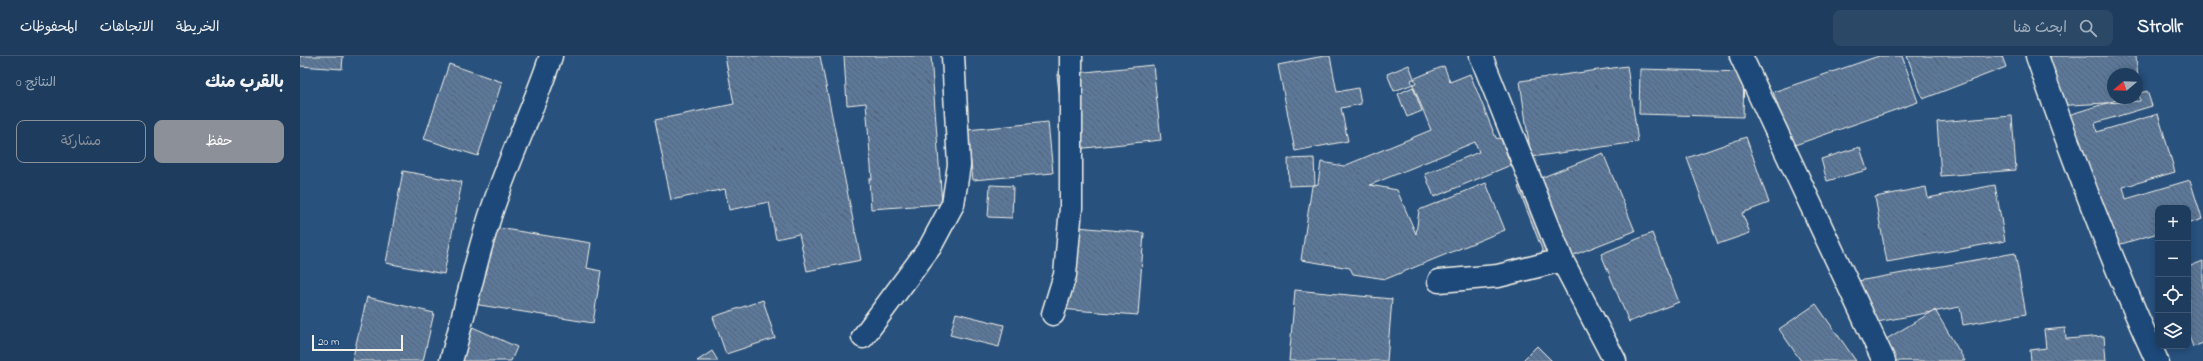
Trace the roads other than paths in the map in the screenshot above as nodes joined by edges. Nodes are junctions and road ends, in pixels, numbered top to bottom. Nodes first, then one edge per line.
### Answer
1 (551, 56) edge
2 (954, 56) edge
3 (1071, 56) edge
4 (1480, 56) edge
5 (1741, 56) edge
6 (2037, 56) edge
7 (1562, 260) junction
8 (1439, 281) dead end
9 (1053, 314) dead end
10 (863, 337) dead end
11 (451, 361) edge
12 (1615, 361) edge
13 (1884, 361) edge
14 (2157, 361) edge

1 - 11 street
2 - 10 street
3 - 9 street
4 - 7 street
5 - 13 street
6 - 14 street
7 - 8 street
7 - 12 street

